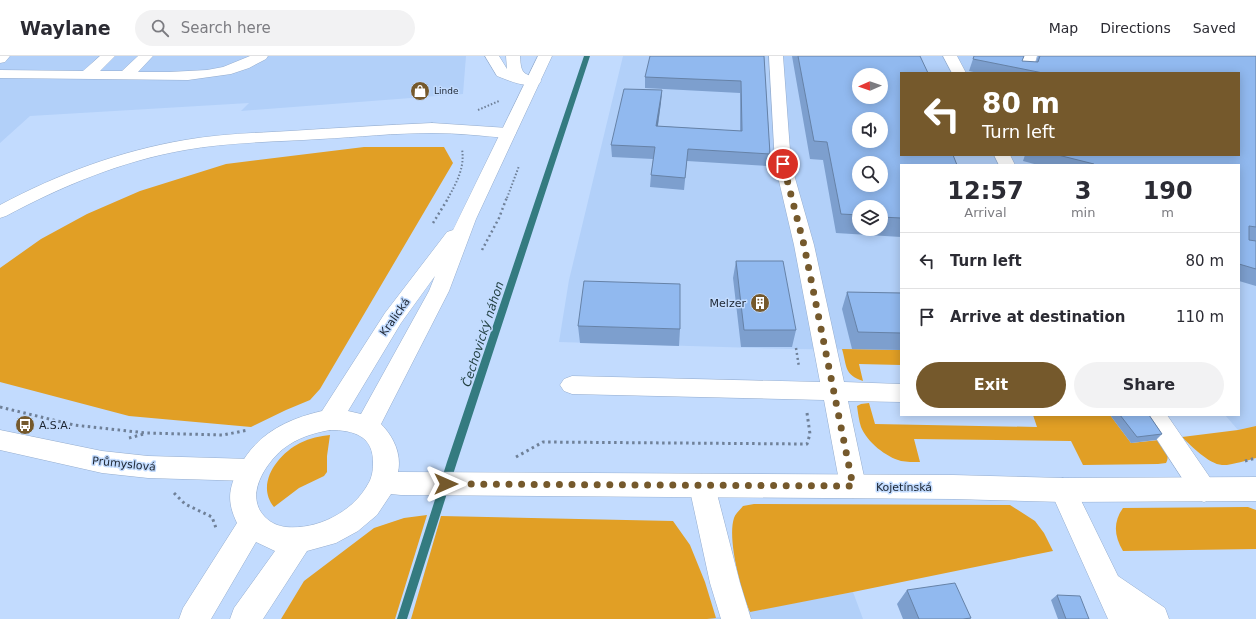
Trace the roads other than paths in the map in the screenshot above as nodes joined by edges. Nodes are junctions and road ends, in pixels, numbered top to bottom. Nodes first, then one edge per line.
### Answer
1 (3, 56) edge
2 (108, 56) edge
3 (146, 56) edge
4 (261, 56) edge
5 (492, 56) edge
6 (512, 56) edge
7 (545, 56) edge
8 (776, 56) edge
9 (950, 56) edge
10 (1030, 56) edge
11 (0, 58) edge
12 (958, 72) edge
13 (1025, 72) edge
14 (0, 74) edge
15 (87, 75) junction
16 (125, 76) junction
17 (528, 80) junction
18 (508, 133) junction
19 (0, 212) edge
20 (467, 219) junction
21 (572, 385) dead end
22 (834, 391) junction
23 (900, 393) edge
24 (1154, 416) edge
25 (330, 420) junction
26 (367, 427) junction
27 (0, 440) edge
28 (250, 470) junction
29 (392, 482) junction
30 (702, 486) junction
31 (853, 486) junction
32 (1256, 489) edge
33 (1063, 490) junction
34 (1204, 490) junction
35 (252, 524) junction
36 (299, 540) junction
37 (1108, 585) junction
38 (194, 619) edge
39 (245, 619) edge
40 (736, 619) edge
41 (1123, 619) edge
42 (1154, 619) edge

1 - 11 main road
2 - 15 main road
3 - 16 main road
4 - 16 main road
5 - 17 main road
6 - 17 main road
7 - 17 main road, Kralická
8 - 22 main road
9 - 12 main road
10 - 13 main road
14 - 15 main road
15 - 16 main road
17 - 18 main road, Kralická
18 - 19 main road
18 - 20 main road, Kralická
20 - 25 main road, Kralická
20 - 26 main road, Kralická
21 - 22 main road
22 - 23 main road
22 - 31 main road
24 - 34 main road
25 - 26 main road
25 - 28 main road
26 - 29 main road
27 - 28 main road, Průmyslová
28 - 35 main road
29 - 30 main road, Kojetínská
29 - 36 main road
30 - 31 main road, Kojetínská
30 - 40 main road
31 - 33 main road, Kojetínská
32 - 34 main road, Kojetínská
33 - 34 main road, Kojetínská
33 - 37 main road
35 - 36 main road
35 - 38 main road
36 - 39 main road
37 - 41 main road
37 - 42 main road

